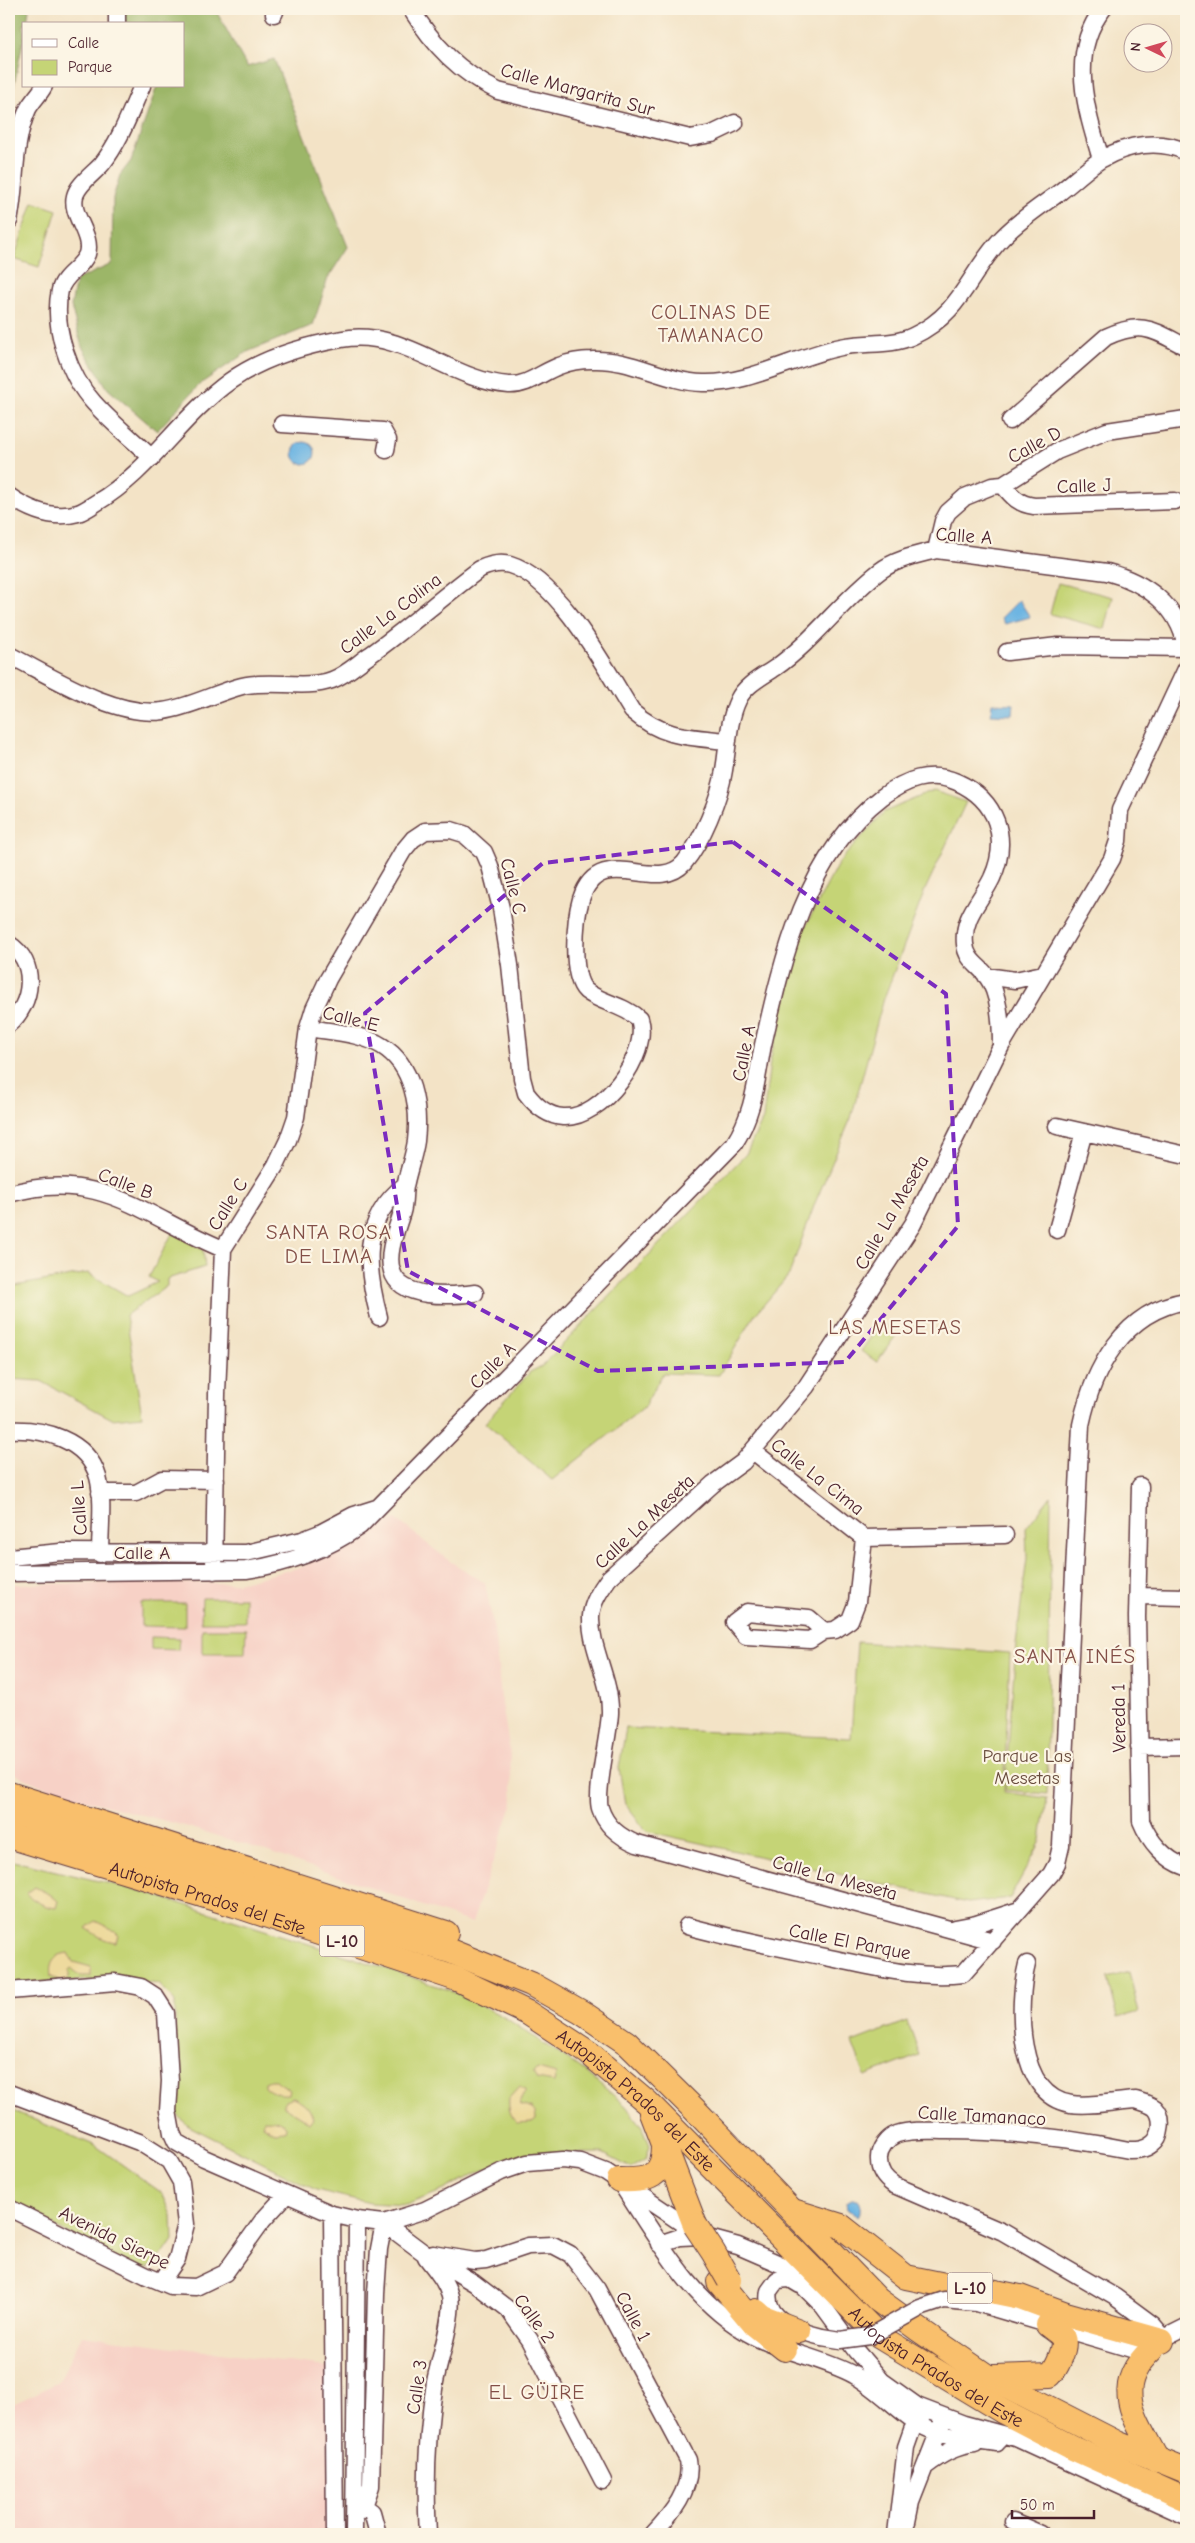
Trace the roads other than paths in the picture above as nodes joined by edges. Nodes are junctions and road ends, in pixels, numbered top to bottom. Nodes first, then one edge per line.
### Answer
1 (117, 9) edge
2 (411, 9) edge
3 (1104, 9) edge
4 (116, 22) edge
5 (43, 88) edge
6 (141, 88) edge
7 (735, 123) dead end
8 (1186, 152) edge
9 (1101, 159) junction
10 (9, 221) edge
11 (1186, 347) edge
12 (1186, 419) edge
13 (1010, 421) dead end
14 (282, 424) dead end
15 (386, 450) dead end
16 (152, 458) junction
17 (1003, 485) junction
18 (9, 496) edge
19 (1175, 501) dead end
20 (936, 550) junction
21 (1186, 647) edge
22 (1007, 652) dead end
23 (9, 655) edge
24 (1186, 669) edge
25 (728, 741) junction
26 (9, 944) edge
27 (1043, 974) junction
28 (986, 976) junction
29 (9, 1024) edge
30 (308, 1028) junction
31 (1001, 1046) junction
32 (1057, 1126) dead end
33 (1084, 1132) junction
34 (1186, 1155) edge
35 (405, 1185) junction
36 (9, 1194) edge
37 (1057, 1230) dead end
38 (223, 1249) junction
39 (474, 1293) dead end
40 (1186, 1301) edge
41 (379, 1317) dead end
42 (9, 1430) edge
43 (753, 1451) junction
44 (216, 1480) junction
45 (1140, 1486) dead end
46 (100, 1493) junction
47 (378, 1508) junction
48 (1005, 1535) dead end
49 (864, 1538) junction
50 (100, 1554) junction
51 (214, 1554) junction
52 (9, 1557) edge
53 (214, 1571) junction
54 (9, 1573) edge
55 (1138, 1596) junction
56 (1186, 1598) edge
57 (824, 1631) dead end
58 (1186, 1746) edge
59 (1139, 1747) junction
60 (9, 1815) edge
61 (1186, 1867) edge
62 (1016, 1911) junction
63 (687, 1926) dead end
64 (948, 1929) junction
65 (993, 1941) junction
66 (1027, 1964) dead end
67 (9, 1991) edge
68 (9, 2093) edge
69 (647, 2102) junction
70 (664, 2145) junction
71 (619, 2180) junction
72 (286, 2195) junction
73 (9, 2208) edge
74 (792, 2210) junction
75 (332, 2214) junction
76 (357, 2220) junction
77 (384, 2223) junction
78 (698, 2230) junction
79 (659, 2244) junction
80 (424, 2253) junction
81 (161, 2282) junction
82 (800, 2285) junction
83 (823, 2306) junction
84 (1048, 2325) junction
85 (1186, 2326) edge
86 (792, 2340) junction
87 (1159, 2343) junction
88 (823, 2360) junction
89 (988, 2377) junction
90 (895, 2404) junction
91 (922, 2417) junction
92 (941, 2424) junction
93 (1000, 2444) junction
94 (906, 2447) junction
95 (1037, 2447) junction
96 (1157, 2460) junction
97 (926, 2466) junction
98 (1186, 2471) edge
99 (603, 2481) dead end
100 (1186, 2499) edge
101 (359, 2511) junction
102 (1186, 2516) edge
103 (1013, 2522) dead end
104 (335, 2534) edge
105 (354, 2534) edge
106 (378, 2534) edge
107 (428, 2534) edge
108 (653, 2534) edge
109 (896, 2534) edge
110 (905, 2534) edge
111 (1041, 2534) edge

1 - 4 street
2 - 7 street, Calle Margarita Sur
3 - 9 street
5 - 10 street
6 - 16 street
8 - 9 street
9 - 16 street
11 - 13 street, Calle D
12 - 17 street, Calle D
14 - 15 street
16 - 18 street
17 - 19 street, Calle J
17 - 20 street, Calle D
20 - 21 street, Calle A
20 - 25 street, Calle A
21 - 22 street
23 - 25 street, Calle La Colina
24 - 27 street
25 - 30 street, Calle C
26 - 29 street
27 - 28 street
27 - 31 street
28 - 31 street, Calle A
28 - 47 street, Calle A
30 - 35 street, Calle E
30 - 38 street, Calle C
31 - 43 street, Calle La Meseta
32 - 33 street
33 - 34 street
33 - 37 street
35 - 39 street, Calle E
35 - 41 street
36 - 38 street, Calle B
38 - 44 street, Calle C
40 - 62 street, Calle El Parque
42 - 46 street, Calle L
43 - 49 street, Calle La Cima
43 - 64 street, Calle La Meseta
44 - 46 street
44 - 51 street, Calle C
45 - 55 street, Vereda 1
46 - 50 street, Calle L
47 - 51 street, Calle A
47 - 53 street, Calle A
48 - 49 street
49 - 57 street, Calle La Cima
50 - 51 street, Calle A
50 - 52 street, Calle A
51 - 53 street, Calle C
53 - 54 street, Calle A
55 - 56 street
55 - 59 street, Vereda 1
58 - 59 street
59 - 61 street, Vereda 1
60 - 69 highway, Autopista Prados del Este / L-10
60 - 74 highway, Autopista Prados del Este / L-10
62 - 64 street
62 - 65 street, Calle El Parque
63 - 65 street, Calle El Parque
64 - 65 street, Calle La Meseta
66 - 87 street, Calle Tamanaco
67 - 72 street
68 - 81 street
69 - 70 highway
69 - 100 highway, Autopista Prados del Este / L-10
70 - 71 highway
70 - 78 highway
71 - 77 street
71 - 78 street
71 - 79 street
72 - 75 street
72 - 81 street, Avenida Sierpe
73 - 81 street, Avenida Sierpe
74 - 87 highway, L-10
74 - 89 highway, Autopista Prados del Este / L-10
75 - 76 street
75 - 104 street
76 - 77 street
76 - 101 street
77 - 80 street, Calle 2
77 - 101 street
78 - 79 street
78 - 82 street
78 - 86 highway, bridge
78 - 86 highway
79 - 86 street
80 - 99 street, Calle 2
80 - 107 street, Calle 3
80 - 108 street, Calle 1
82 - 83 street
82 - 86 street
83 - 88 street
83 - 91 street
84 - 86 street, bridge
84 - 87 street
84 - 89 highway
85 - 87 street
86 - 88 street
87 - 96 highway
88 - 90 street
89 - 96 highway, Autopista Prados del Este / L-10
90 - 91 street
90 - 94 street
91 - 92 street
91 - 94 street
92 - 93 street
92 - 95 street
92 - 97 street
93 - 95 street
93 - 97 street
94 - 109 street
95 - 102 street
96 - 98 highway, Autopista Prados del Este / L-10
97 - 110 street
101 - 105 street
101 - 106 street
103 - 111 street

